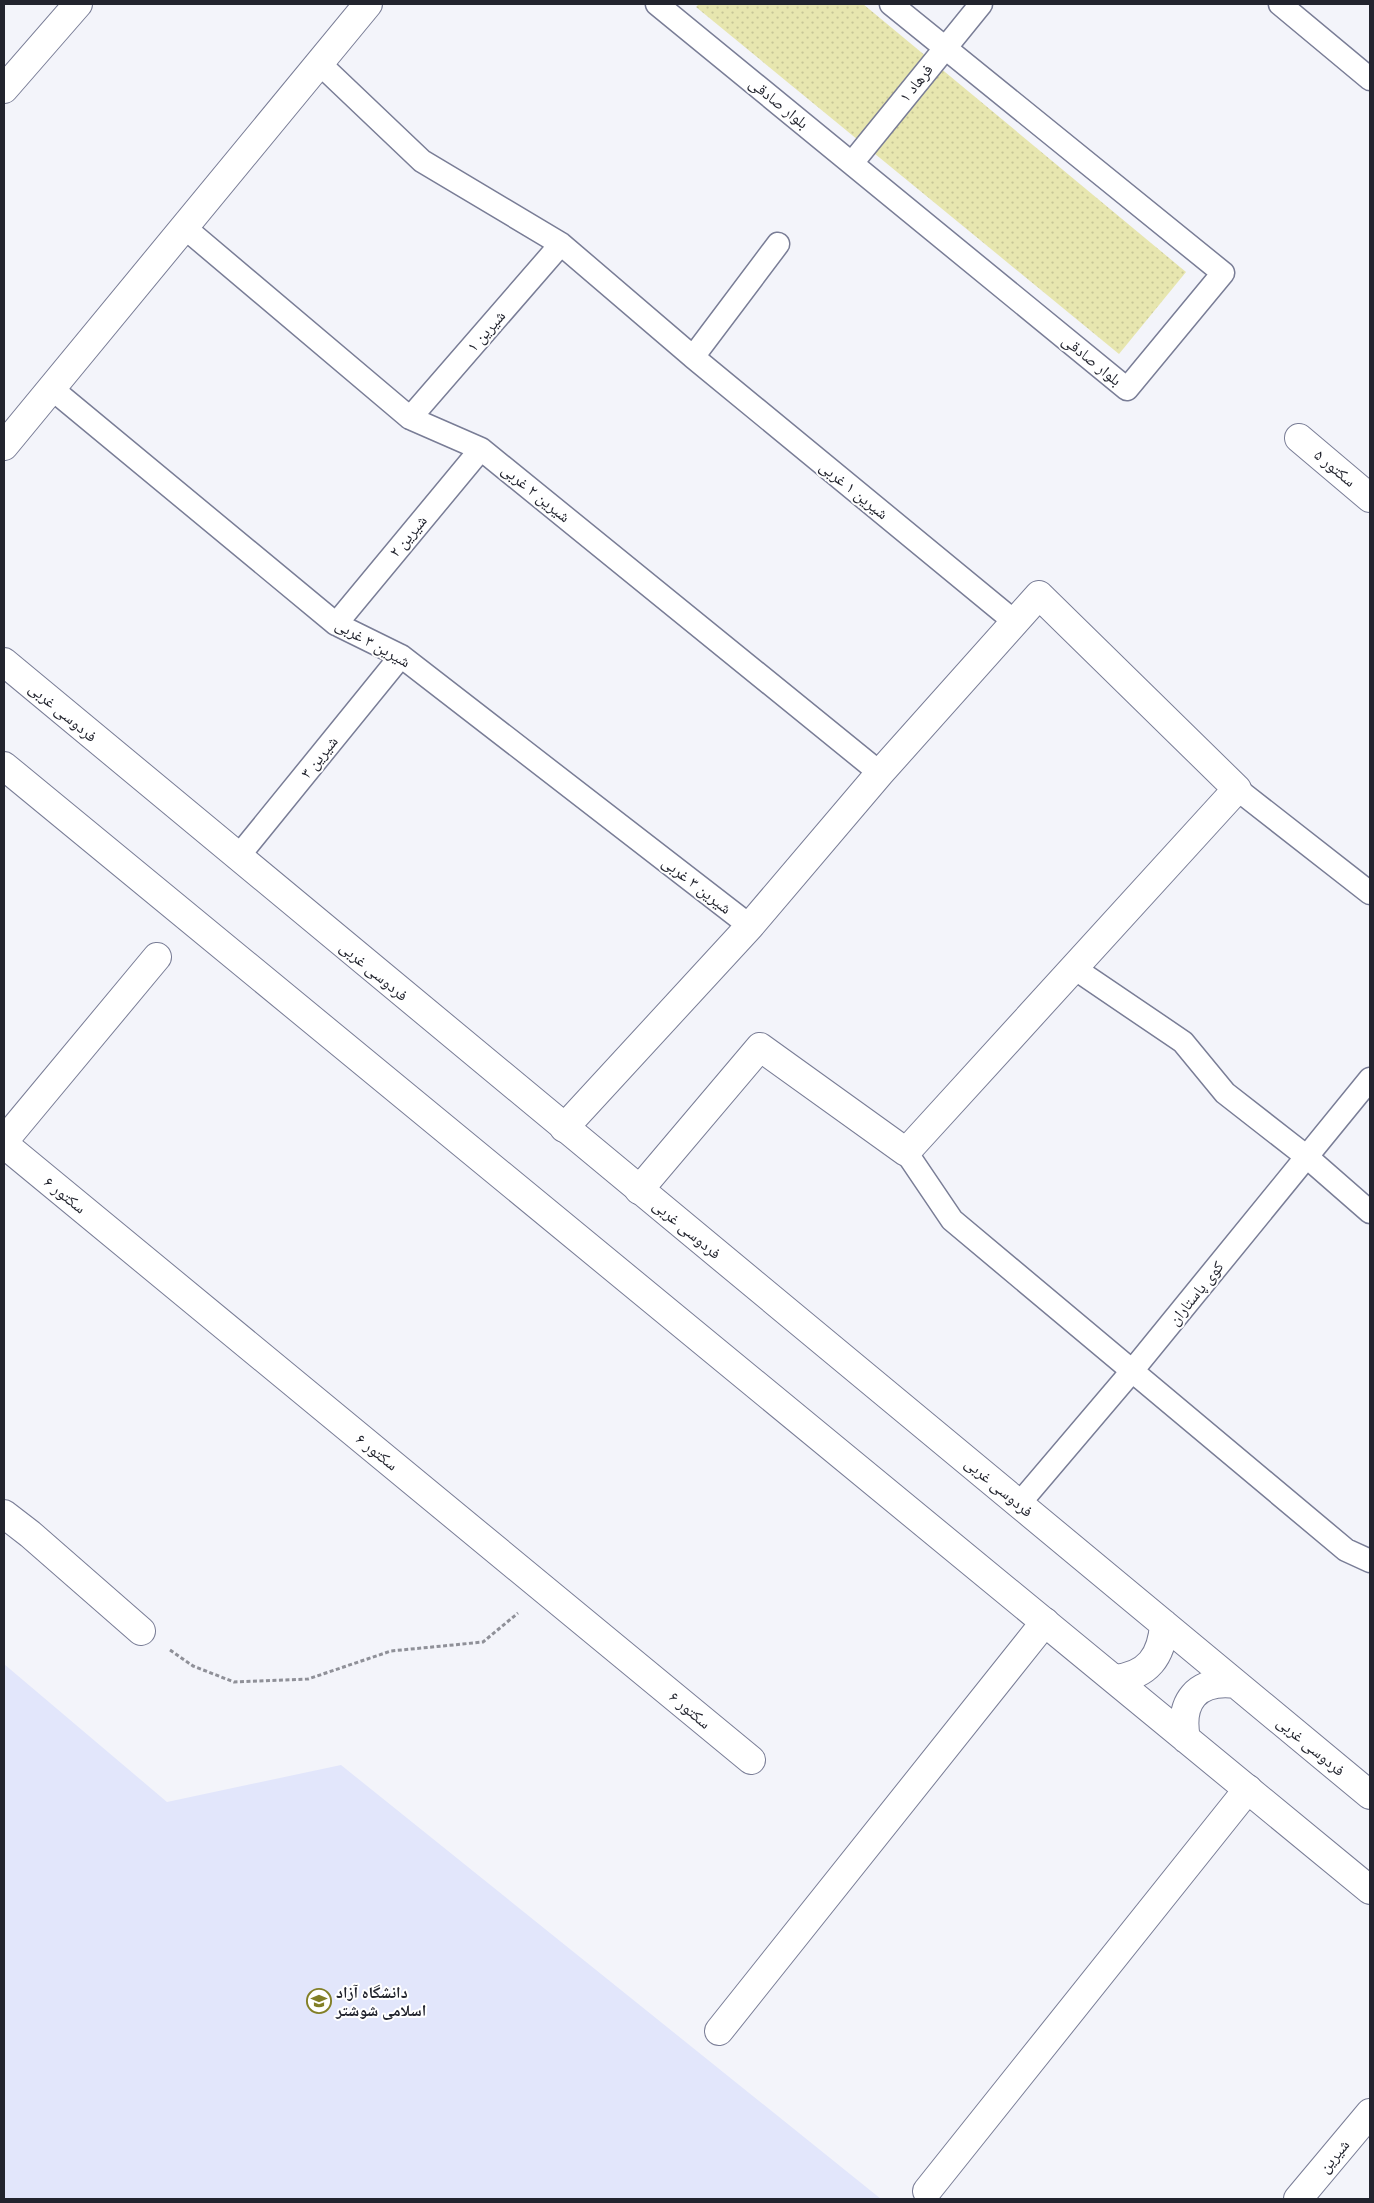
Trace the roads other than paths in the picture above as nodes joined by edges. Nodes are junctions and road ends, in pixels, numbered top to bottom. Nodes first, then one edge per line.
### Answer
1 (78, 4) edge
2 (368, 4) edge
3 (657, 4) edge
4 (891, 4) edge
5 (981, 4) edge
6 (1280, 4) edge
7 (945, 48) junction
8 (319, 63) junction
9 (1370, 79) edge
10 (5, 84) edge
11 (852, 163) junction
12 (184, 227) junction
13 (561, 244) junction
14 (778, 244) dead end
15 (693, 357) junction
16 (51, 388) junction
17 (410, 418) junction
18 (1299, 438) dead end
19 (4, 446) edge
20 (481, 449) junction
21 (1370, 498) edge
22 (1015, 622) junction
23 (336, 624) junction
24 (401, 656) junction
25 (4, 662) edge
26 (4, 766) edge
27 (880, 773) junction
28 (1237, 789) junction
29 (238, 858) junction
30 (1370, 893) edge
31 (750, 926) junction
32 (157, 957) dead end
33 (1074, 968) junction
34 (1370, 1079) edge
35 (564, 1128) junction
36 (4, 1143) edge
37 (906, 1152) junction
38 (1307, 1158) junction
39 (639, 1190) junction
40 (1370, 1212) edge
41 (1132, 1371) junction
42 (1019, 1504) junction
43 (4, 1514) edge
44 (1370, 1561) edge
45 (1045, 1622) junction
46 (1164, 1624) junction
47 (141, 1631) road end
48 (1114, 1679) junction
49 (1236, 1684) junction
50 (1186, 1739) junction
51 (751, 1760) dead end
52 (1248, 1789) junction
53 (1370, 1795) edge
54 (1370, 1890) edge
55 (719, 2031) dead end
56 (1370, 2113) edge
57 (927, 2191) dead end
58 (1298, 2199) edge

1 - 10 street
2 - 8 street
3 - 11 lane, بلوار صادقی
4 - 7 lane, بلوار صادقی
5 - 7 lane, فرهاد ۱
6 - 9 lane
7 - 11 lane, فرهاد ۱
7 - 11 lane, بلوار صادقی
8 - 12 street
8 - 13 lane, شیرین ۱ غربی
12 - 16 street
12 - 17 lane, شیرین ۲ غربی
13 - 15 lane, شیرین ۱ غربی
13 - 17 lane, شیرین ۱
14 - 15 lane
15 - 22 lane, شیرین ۱ غربی
16 - 19 street
16 - 23 lane, شیرین ۳ غربی
17 - 20 lane, شیرین ۲ غربی
18 - 21 street, سکتور ۵
20 - 23 lane, شیرین ۲
20 - 27 lane, شیرین ۲ غربی
22 - 27 street
22 - 28 street
23 - 24 lane, شیرین ۳ غربی
24 - 29 lane, شیرین ۳
24 - 31 lane, شیرین ۳ غربی
25 - 29 street, فردوسی غربی
26 - 45 street
27 - 31 street
28 - 30 lane
28 - 33 street
29 - 35 street, فردوسی غربی
31 - 35 street
32 - 36 street
33 - 37 street
33 - 38 lane
34 - 38 lane, کوی پاستاران
35 - 39 street, فردوسی غربی
36 - 51 street, سکتور ۶
37 - 39 street
37 - 41 lane
38 - 40 lane
38 - 41 lane, کوی پاستاران
39 - 42 street, فردوسی غربی
41 - 42 lane, کوی پاستاران
41 - 44 lane
42 - 46 street, فردوسی غربی
43 - 47 street
45 - 48 street
45 - 55 street
46 - 48 street
46 - 49 street, فردوسی غربی
48 - 50 street
49 - 50 street
49 - 53 street, فردوسی غربی
50 - 52 street
52 - 54 street
52 - 57 street
56 - 58 street, شیرین

